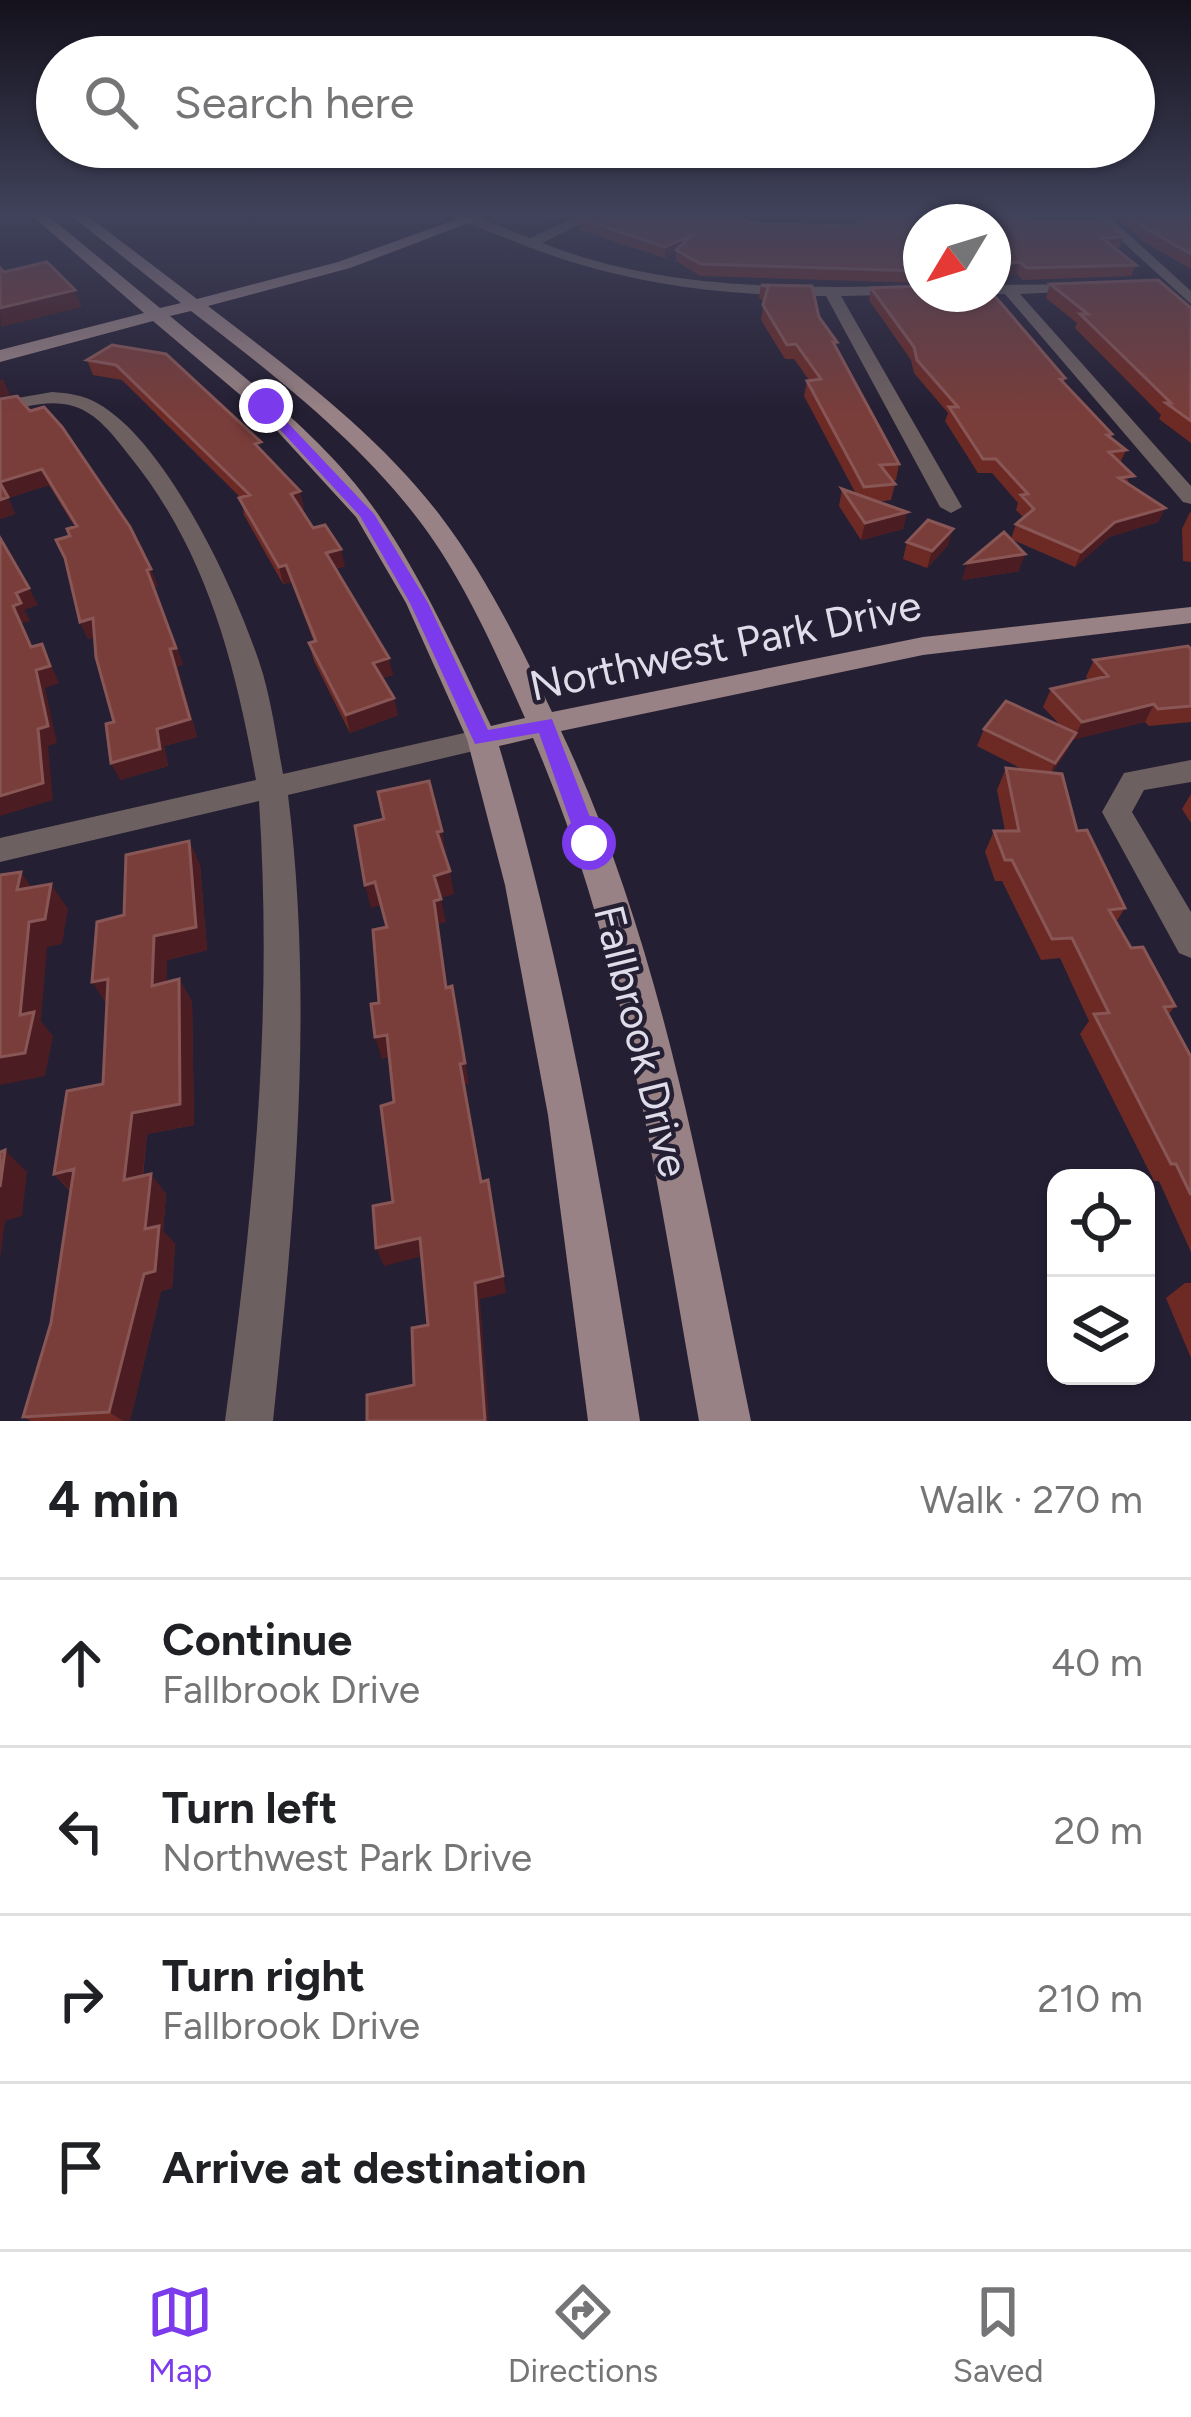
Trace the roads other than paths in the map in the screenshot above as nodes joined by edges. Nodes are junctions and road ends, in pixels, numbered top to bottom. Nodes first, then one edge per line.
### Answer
1 (130, 279) edge
2 (141, 279) edge
3 (250, 279) edge
4 (281, 279) edge
5 (667, 279) edge
6 (687, 279) edge
7 (1168, 279) edge
8 (703, 284) junction
9 (1173, 284) junction
10 (1149, 285) edge
11 (1103, 286) edge
12 (1011, 290) edge
13 (903, 291) edge
14 (831, 292) junction
15 (1191, 299) edge
16 (1011, 301) edge
17 (167, 305) junction
18 (0, 340) edge
19 (0, 356) edge
20 (0, 407) edge
21 (1190, 498) edge
22 (951, 507) dead end
23 (1191, 615) edge
24 (545, 724) junction
25 (482, 739) junction
26 (1191, 771) edge
27 (271, 787) junction
28 (0, 850) edge
29 (1191, 943) edge
30 (249, 1421) edge
31 (614, 1421) edge
32 (725, 1421) edge

1 - 17 main road, Fallbrook Drive
2 - 17 main road, Fallbrook Drive
3 - 17 main road
4 - 17 main road
5 - 8 street
6 - 8 street
7 - 9 street
8 - 14 street
9 - 10 street
9 - 15 street
11 - 12 street
13 - 14 street
14 - 22 street
16 - 21 street
17 - 18 main road
17 - 19 main road
17 - 24 main road, Fallbrook Drive
17 - 25 main road, Fallbrook Drive
20 - 27 street
23 - 24 main road, Northwest Park Drive
24 - 25 main road, Northwest Park Drive
24 - 32 main road, Fallbrook Drive
25 - 27 street, Northwest Park Drive
25 - 31 main road, Fallbrook Drive
26 - 29 street
27 - 28 street, Northwest Park Drive
27 - 30 street

